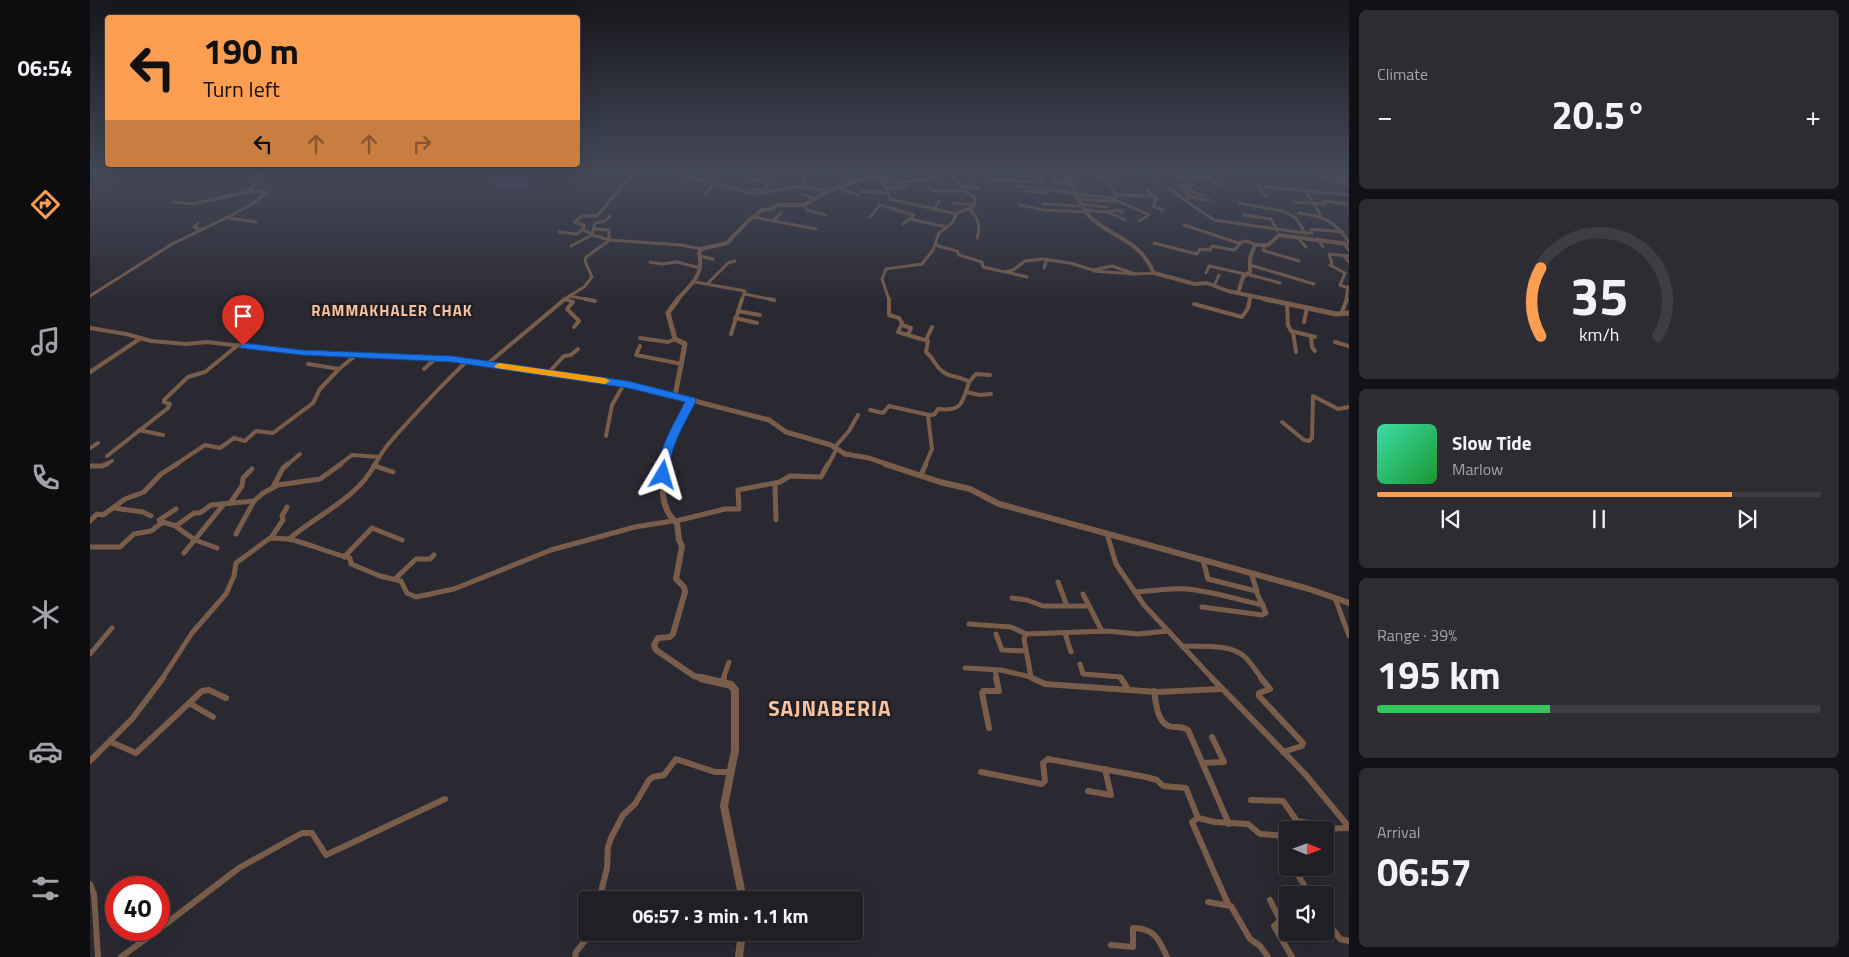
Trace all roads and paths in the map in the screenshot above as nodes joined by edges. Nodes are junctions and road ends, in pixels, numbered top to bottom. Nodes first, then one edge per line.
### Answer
1 (753, 217) edge
2 (227, 218) joint
3 (580, 218) edge
4 (608, 218) edge
5 (756, 218) edge
6 (776, 218) edge
7 (955, 218) edge
8 (977, 218) edge
9 (1092, 218) edge
10 (1120, 218) edge
11 (1144, 218) edge
12 (1211, 218) edge
13 (1262, 218) edge
14 (1295, 218) edge
15 (1325, 218) edge
16 (911, 220) joint
17 (1125, 220) dead end
18 (773, 221) junction
19 (917, 221) junction
20 (1139, 221) dead end
21 (256, 222) dead end
22 (198, 223) dead end
23 (903, 224) dead end
24 (1184, 225) dead end
25 (913, 227) dead end
26 (947, 227) junction
27 (583, 229) junction
28 (594, 229) junction
29 (816, 229) dead end
30 (202, 230) junction
31 (1277, 230) junction
32 (559, 232) dead end
33 (1343, 232) junction
34 (592, 235) junction
35 (1308, 235) junction
36 (1297, 237) junction
37 (977, 238) dead end
38 (610, 239) junction
39 (1318, 240) junction
40 (1154, 243) dead end
41 (1347, 243) edge
42 (1240, 244) junction
43 (935, 245) junction
44 (1257, 245) junction
45 (571, 246) dead end
46 (1265, 246) junction
47 (1306, 247) dead end
48 (1323, 247) dead end
49 (701, 249) junction
50 (1349, 252) edge
51 (700, 256) junction
52 (1344, 256) junction
53 (1349, 256) edge
54 (713, 259) dead end
55 (1046, 259) junction
56 (735, 261) dead end
57 (1299, 261) dead end
58 (650, 262) dead end
59 (1349, 262) edge
60 (1250, 265) junction
61 (700, 268) junction
62 (1044, 268) dead end
63 (1093, 270) junction
64 (1005, 272) junction
65 (1154, 273) junction
66 (1206, 273) dead end
67 (1134, 274) junction
68 (1246, 274) junction
69 (1219, 275) dead end
70 (1027, 277) dead end
71 (695, 282) junction
72 (1280, 283) dead end
73 (708, 284) junction
74 (1314, 284) dead end
75 (1214, 286) junction
76 (1348, 288) edge
77 (1238, 293) junction
78 (745, 294) junction
79 (90, 296) edge
80 (569, 296) junction
81 (1250, 296) junction
82 (565, 299) junction
83 (774, 300) dead end
84 (594, 301) dead end
85 (1194, 304) dead end
86 (1288, 304) junction
87 (1307, 308) junction
88 (738, 311) junction
89 (1342, 312) junction
90 (1349, 313) edge
91 (760, 316) dead end
92 (735, 318) junction
93 (1304, 322) dead end
94 (757, 323) dead end
95 (902, 325) junction
96 (574, 327) dead end
97 (932, 327) dead end
98 (90, 328) edge
99 (1293, 332) junction
100 (731, 334) dead end
101 (908, 335) junction
102 (142, 338) junction
103 (640, 338) dead end
104 (675, 339) junction
105 (926, 340) junction
106 (1336, 342) dead end
107 (238, 345) junction
108 (640, 346) dead end
109 (1349, 346) edge
110 (578, 349) dead end
111 (1314, 351) dead end
112 (1296, 352) dead end
113 (355, 356) junction
114 (437, 357) junction
115 (466, 362) junction
116 (308, 364) dead end
117 (682, 364) junction
118 (486, 365) junction
119 (338, 369) junction
120 (424, 369) dead end
121 (90, 372) edge
122 (548, 373) junction
123 (990, 375) dead end
124 (969, 382) junction
125 (624, 384) junction
126 (966, 392) junction
127 (991, 394) dead end
128 (675, 396) junction
129 (691, 401) junction
130 (1349, 407) edge
131 (870, 410) dead end
132 (858, 415) dead end
133 (929, 415) junction
134 (1282, 422) dead end
135 (139, 430) junction
136 (163, 435) dead end
137 (606, 436) dead end
138 (98, 443) dead end
139 (90, 448) edge
140 (835, 449) junction
141 (300, 454) dead end
142 (108, 456) dead end
143 (379, 457) junction
144 (112, 461) dead end
145 (90, 466) edge
146 (375, 466) junction
147 (252, 469) dead end
148 (393, 472) dead end
149 (922, 476) junction
150 (775, 483) junction
151 (273, 487) junction
152 (254, 501) junction
153 (230, 503) junction
154 (224, 504) junction
155 (287, 506) dead end
156 (114, 508) junction
157 (176, 509) dead end
158 (90, 513) edge
159 (97, 514) junction
160 (151, 516) dead end
161 (776, 520) dead end
162 (90, 521) edge
163 (674, 521) junction
164 (163, 523) junction
165 (175, 526) junction
166 (236, 534) dead end
167 (1107, 534) junction
168 (271, 538) junction
169 (289, 539) junction
170 (195, 540) junction
171 (402, 540) dead end
172 (90, 547) edge
173 (217, 548) dead end
174 (184, 553) dead end
175 (434, 556) dead end
176 (344, 557) junction
177 (1203, 560) junction
178 (1251, 574) junction
179 (395, 579) junction
180 (1058, 582) dead end
181 (1257, 591) junction
182 (1134, 592) junction
183 (1083, 594) dead end
184 (1012, 598) dead end
185 (1335, 598) junction
186 (1349, 603) edge
187 (1263, 605) junction
188 (1067, 606) junction
189 (1088, 606) junction
190 (1202, 607) dead end
191 (969, 624) dead end
192 (112, 628) dead end
193 (1102, 631) junction
194 (1168, 631) junction
195 (1065, 633) junction
196 (996, 634) dead end
197 (1026, 634) junction
198 (1349, 636) edge
199 (1182, 646) junction
200 (1026, 651) junction
201 (1071, 652) dead end
202 (90, 654) edge
203 (729, 662) dead end
204 (1080, 664) dead end
205 (965, 668) dead end
206 (995, 670) junction
207 (1030, 677) junction
208 (722, 682) junction
209 (1128, 689) junction
210 (1222, 689) junction
211 (1154, 691) junction
212 (226, 698) dead end
213 (189, 703) junction
214 (213, 717) dead end
215 (989, 728) dead end
216 (1212, 738) dead end
217 (111, 742) junction
218 (1283, 752) junction
219 (90, 762) edge
220 (1203, 763) junction
221 (1105, 769) junction
222 (730, 772) junction
223 (981, 772) dead end
224 (1088, 790) dead end
225 (445, 799) dead end
226 (1251, 800) dead end
227 (1198, 818) junction
228 (1346, 818) edge
229 (1295, 821) edge
230 (1229, 824) junction
231 (1334, 828) edge
232 (1349, 828) edge
233 (1279, 835) edge
234 (90, 884) edge
235 (601, 891) edge
236 (741, 891) edge
237 (1270, 900) dead end
238 (1208, 902) dead end
239 (1228, 904) junction
240 (170, 921) edge
241 (1334, 931) edge
242 (143, 941) edge
243 (585, 941) edge
244 (741, 941) edge
245 (1349, 941) edge
246 (1111, 944) dead end
247 (98, 957) edge
248 (121, 957) edge
249 (575, 957) edge
250 (739, 957) edge
251 (1167, 957) edge
252 (1268, 957) edge
253 (1292, 957) edge

1 - 49 street
2 - 21 street
2 - 30 street
3 - 27 street
4 - 28 street
5 - 18 street
6 - 18 street
7 - 26 street
8 - 37 street
9 - 65 street
10 - 17 street
11 - 20 street
12 - 31 street
13 - 31 street
14 - 35 street
15 - 33 street
16 - 19 street
16 - 23 street
18 - 29 street
19 - 25 street
19 - 26 street
22 - 30 street
24 - 42 street
26 - 43 street
27 - 32 street
27 - 34 street
28 - 34 street
28 - 38 street
30 - 79 street
31 - 35 street
33 - 35 street
33 - 41 street
34 - 38 street
34 - 45 street
35 - 36 street
35 - 39 street
36 - 46 street
36 - 47 street
38 - 49 street
38 - 80 street
39 - 41 street
39 - 48 street
40 - 42 street
41 - 50 street
42 - 44 street
43 - 64 street
43 - 95 street
44 - 46 street
44 - 60 street
46 - 57 street
49 - 51 street
51 - 54 street
51 - 61 street
52 - 53 street
52 - 59 street
52 - 76 street
55 - 62 street
55 - 63 street
55 - 64 street
56 - 73 street
58 - 61 street
60 - 68 street
60 - 74 street
61 - 71 street
63 - 67 street
63 - 67 street
64 - 70 street
65 - 67 street
65 - 75 street
66 - 68 street
68 - 72 street
68 - 77 street
69 - 75 street
71 - 73 street
71 - 104 street
73 - 78 street
75 - 77 street
76 - 89 street
77 - 81 street
78 - 83 street
78 - 88 street
80 - 82 street
80 - 84 street
81 - 85 street
81 - 86 street
82 - 96 street
82 - 118 street
86 - 87 street
86 - 99 street
87 - 89 street
87 - 93 street
88 - 91 street
88 - 92 street
89 - 90 street
92 - 94 street
92 - 100 street
95 - 101 street
95 - 101 street
97 - 105 street
98 - 102 street
99 - 111 street
99 - 112 street
101 - 105 street
102 - 107 street
102 - 121 street
103 - 104 street
104 - 117 street
105 - 124 street
106 - 109 street
107 - 113 street
107 - 135 street
108 - 117 street
110 - 122 street
113 - 114 street
113 - 119 street
114 - 115 street
114 - 120 street
115 - 118 street
115 - 143 street
116 - 119 street
117 - 128 street
118 - 122 street
119 - 156 street
122 - 125 street
123 - 124 street
124 - 126 street
125 - 128 street
125 - 137 street
126 - 127 street
126 - 133 street
128 - 129 street
129 - 140 street
129 - 163 street
130 - 134 street
131 - 133 street
132 - 140 street
133 - 149 street
135 - 136 street
135 - 142 street
138 - 139 street
140 - 149 street
140 - 150 street
141 - 151 street
143 - 146 street
143 - 151 street
144 - 145 street
146 - 148 street
146 - 169 street
147 - 153 street
149 - 167 street
150 - 161 street
150 - 163 street
151 - 152 street
152 - 153 street
152 - 166 street
153 - 154 street
154 - 165 street
154 - 170 street
155 - 168 street
156 - 159 street
156 - 160 street
157 - 164 street
158 - 159 street
159 - 162 street
163 - 179 street
163 - 208 street
164 - 165 street
164 - 172 street
165 - 170 street
167 - 177 street
167 - 182 street
168 - 169 street
168 - 217 street
169 - 176 street
170 - 173 street
170 - 174 street
171 - 176 street
175 - 179 street
176 - 179 street
177 - 178 street
177 - 181 street
178 - 181 street
178 - 185 street
180 - 188 street
181 - 187 street
182 - 187 street
182 - 194 street
183 - 189 street
184 - 188 street
185 - 186 street
185 - 198 street
187 - 190 street
188 - 189 street
189 - 193 street
191 - 197 street
192 - 202 street
193 - 194 street
193 - 195 street
194 - 199 street
195 - 197 street
195 - 201 street
196 - 200 street
197 - 200 street
199 - 210 street
199 - 218 street
200 - 207 street
203 - 208 street
204 - 209 street
205 - 206 street
206 - 207 street
206 - 215 street
207 - 209 street
208 - 222 street
209 - 211 street
210 - 211 street
210 - 218 street
211 - 220 street
212 - 213 street
213 - 214 street
213 - 217 street
216 - 220 street
217 - 219 street
218 - 228 street
220 - 230 street
221 - 223 street
221 - 224 street
221 - 227 street
222 - 235 street
222 - 236 street
225 - 240 street
226 - 229 street
227 - 230 street
227 - 239 street
228 - 232 street
230 - 233 street
231 - 232 street
234 - 247 street
237 - 253 street
238 - 239 street
239 - 252 street
241 - 245 street
242 - 248 street
243 - 249 street
244 - 250 street
246 - 251 street

